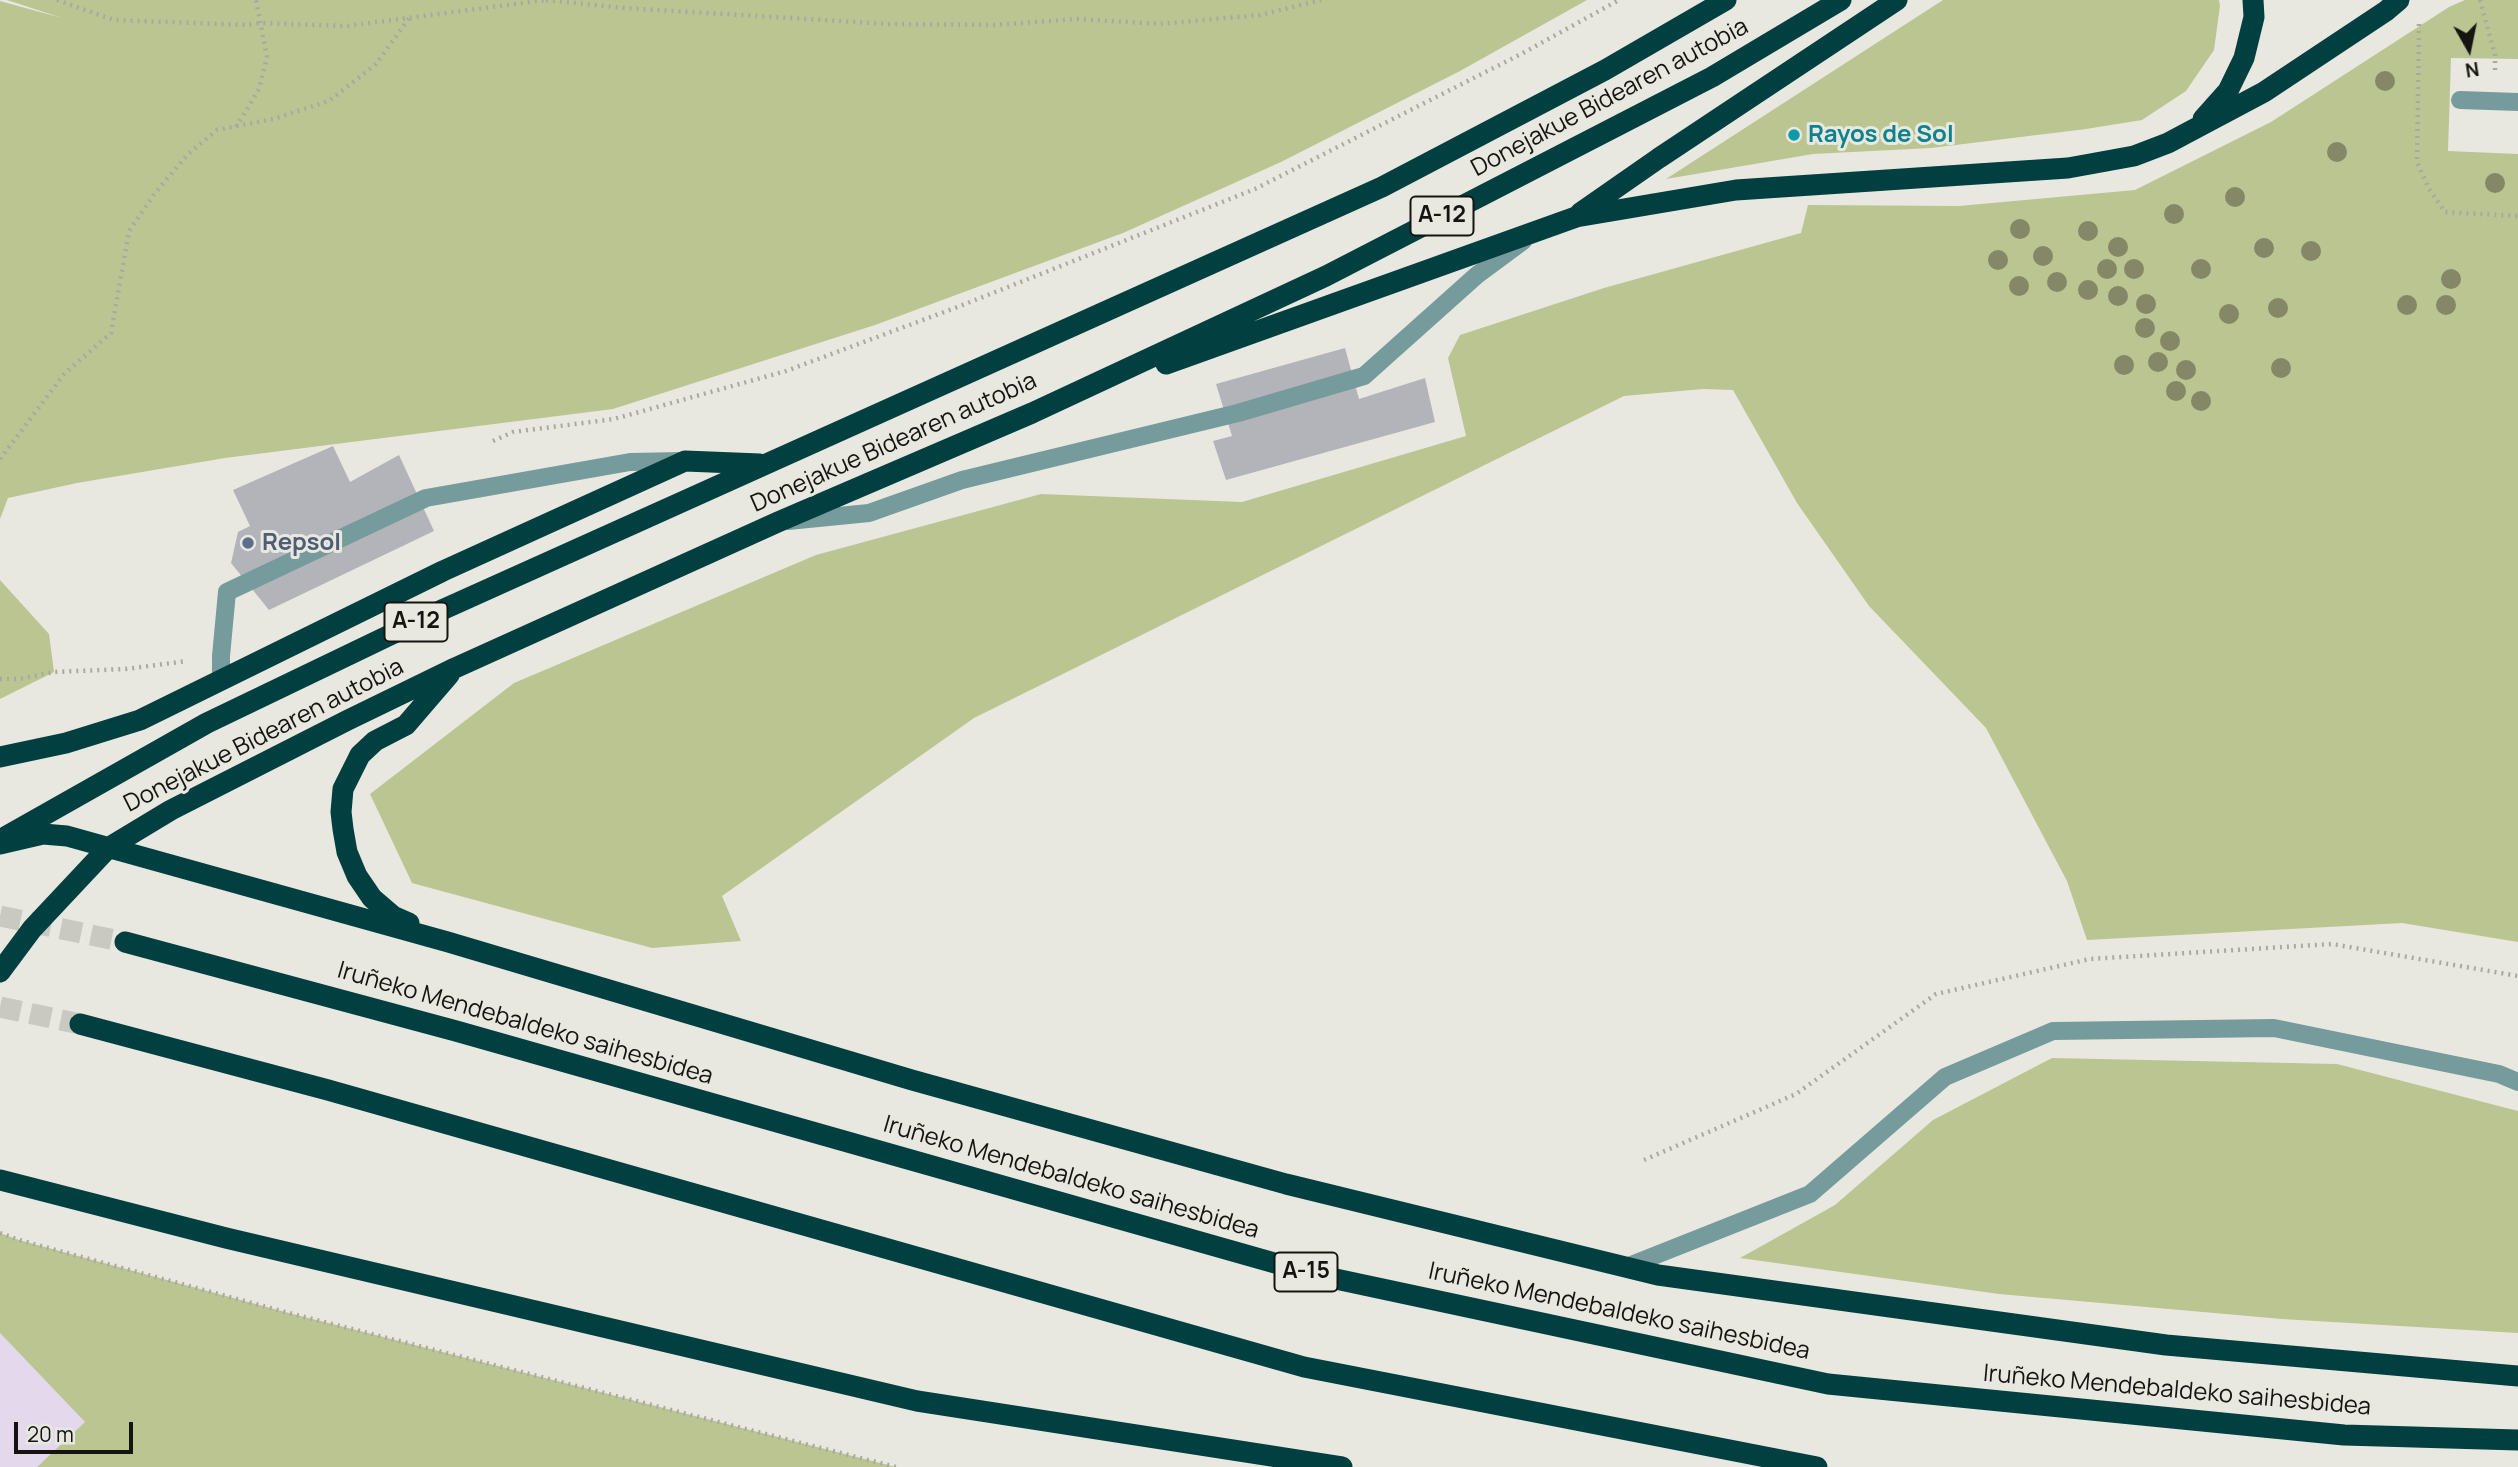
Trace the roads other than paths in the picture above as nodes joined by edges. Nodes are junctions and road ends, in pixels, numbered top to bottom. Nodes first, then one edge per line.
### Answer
1 (1726, 0) edge
2 (1842, 0) edge
3 (1897, 0) edge
4 (2253, 0) edge
5 (2399, 0) edge
6 (2460, 100) dead end
7 (2518, 102) edge
8 (2194, 128) junction
9 (1576, 217) junction
10 (1535, 232) junction
11 (1032, 412) junction
12 (685, 461) junction
13 (766, 464) junction
14 (778, 522) junction
15 (455, 668) junction
16 (221, 678) junction
17 (0, 757) edge
18 (0, 842) edge
19 (108, 848) junction
20 (125, 942) tunnel mouth
21 (448, 942) junction
22 (0, 972) edge
23 (80, 1024) tunnel mouth
24 (2518, 1082) edge
25 (0, 1180) edge
26 (1626, 1267) junction
27 (2518, 1376) edge
28 (2518, 1440) edge
29 (1342, 1467) edge
30 (1817, 1467) edge

1 - 13 highway, Donejakue Bidearen autobia / A-12
2 - 11 highway, Donejakue Bidearen autobia / A-12
3 - 9 highway
4 - 8 highway
5 - 8 highway
6 - 7 street
8 - 9 highway
9 - 10 highway
10 - 11 highway
10 - 14 street
11 - 14 highway, Donejakue Bidearen autobia / A-12
12 - 13 highway
12 - 16 highway
12 - 16 street
13 - 18 highway, Donejakue Bidearen autobia / A-12
14 - 15 highway, Donejakue Bidearen autobia / A-12
15 - 19 highway, Donejakue Bidearen autobia / A-12
15 - 21 highway
16 - 17 highway
18 - 19 highway
19 - 21 highway
19 - 22 highway, Donejakue Bidearen autobia / A-12
20 - 28 highway, Iruñeko Mendebaldeko saihesbidea / A-15
21 - 26 highway
23 - 30 highway
24 - 26 street
25 - 29 highway
26 - 27 highway

